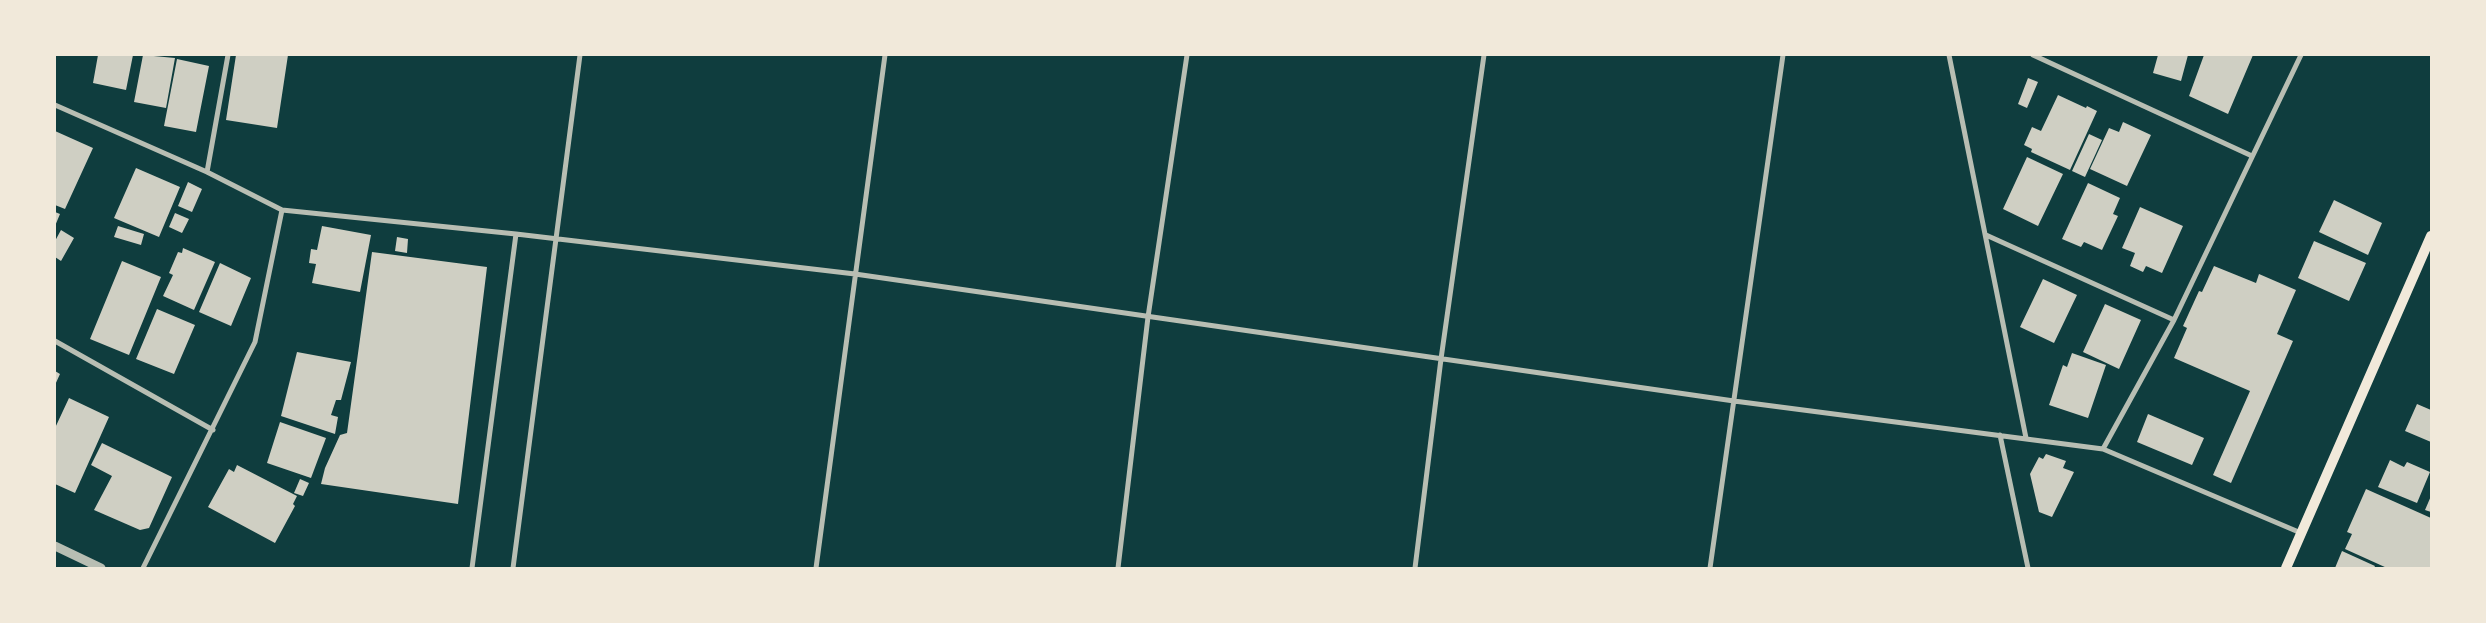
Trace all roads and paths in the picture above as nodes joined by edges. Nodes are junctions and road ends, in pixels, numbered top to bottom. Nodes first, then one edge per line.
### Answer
1 (228, 55) edge
2 (580, 55) edge
3 (885, 55) edge
4 (1187, 55) edge
5 (1484, 55) edge
6 (1783, 55) edge
7 (1949, 55) edge
8 (2033, 55) edge
9 (2301, 55) edge
10 (55, 105) edge
11 (2252, 156) junction
12 (207, 172) junction
13 (282, 210) junction
14 (516, 234) junction
15 (1986, 235) junction
16 (2431, 236) edge
17 (556, 239) junction
18 (855, 274) junction
19 (1148, 317) junction
20 (2174, 320) junction
21 (55, 341) edge
22 (1441, 359) junction
23 (1734, 401) junction
24 (213, 430) junction
25 (2000, 435) junction
26 (2026, 438) junction
27 (2103, 449) junction
28 (2301, 534) junction
29 (55, 546) edge
30 (101, 568) edge
31 (143, 568) edge
32 (472, 568) edge
33 (513, 568) edge
34 (816, 568) edge
35 (1118, 568) edge
36 (1415, 568) edge
37 (1710, 568) edge
38 (2028, 568) edge
39 (2286, 568) edge

1 - 12 street
2 - 17 street
3 - 18 street
4 - 19 street
5 - 22 street
6 - 23 street
7 - 15 street
8 - 11 street
9 - 11 street
10 - 12 street
11 - 20 street
12 - 13 street
13 - 14 street
13 - 24 street
14 - 17 street
14 - 32 street
15 - 20 street
15 - 26 street
16 - 28 main road
17 - 18 street
17 - 33 street
18 - 19 street
18 - 34 street
19 - 22 street
19 - 35 street
20 - 27 street
21 - 24 street
22 - 23 street
22 - 36 street
23 - 25 street
23 - 37 street
24 - 31 street
25 - 26 street
25 - 38 street
26 - 27 street
27 - 28 street
28 - 39 main road
29 - 30 street

